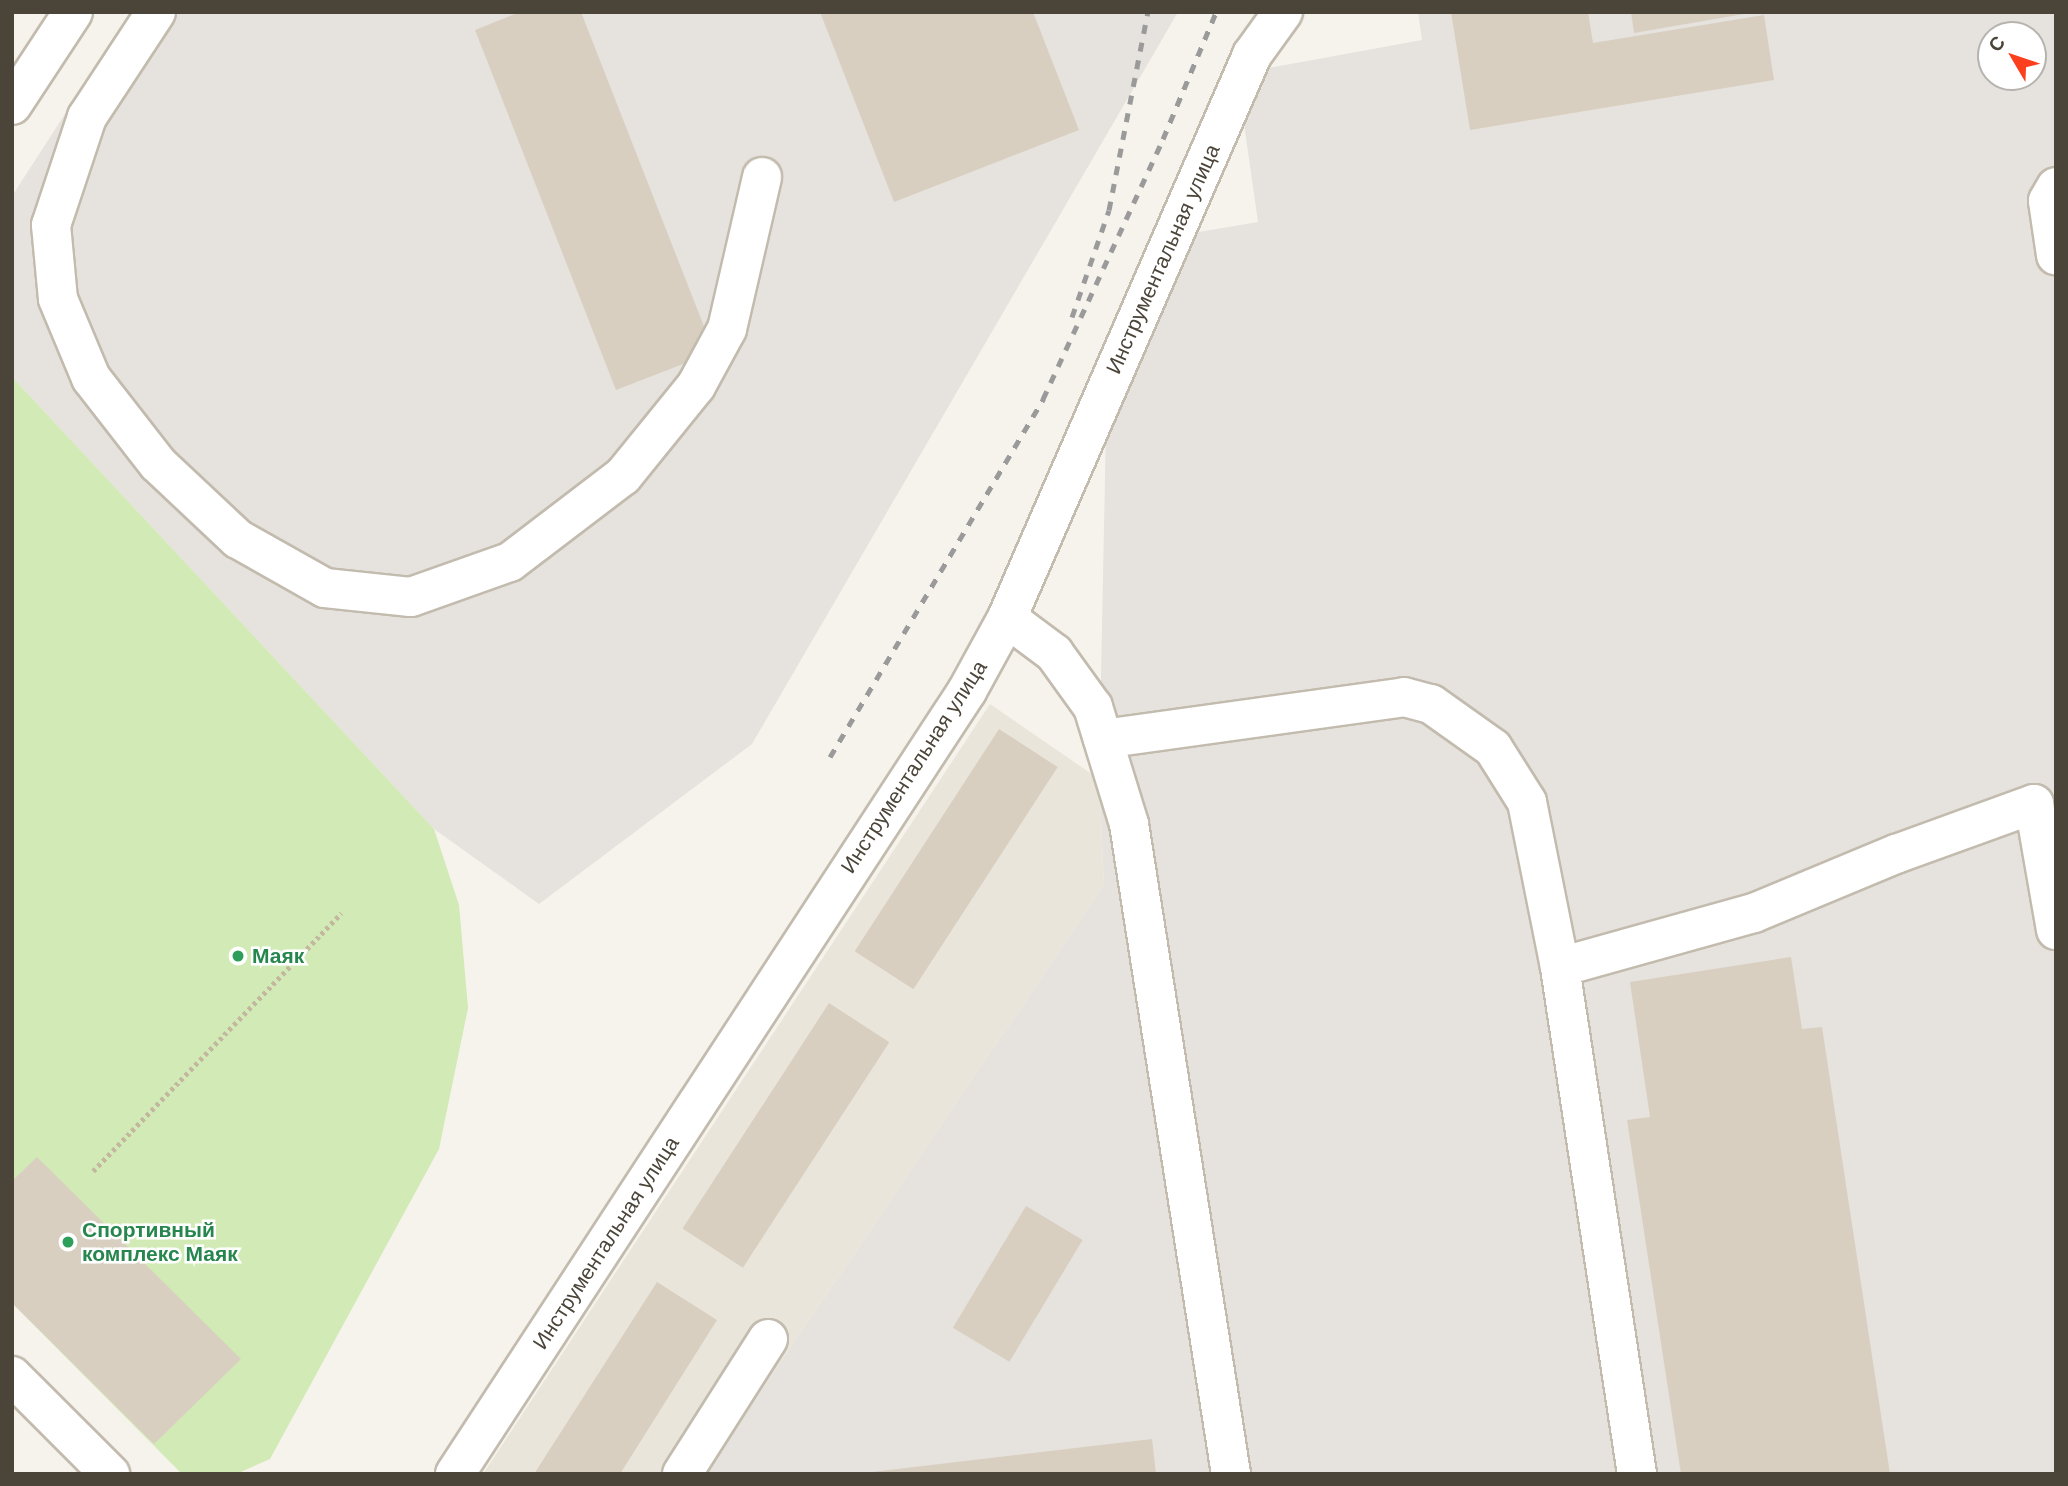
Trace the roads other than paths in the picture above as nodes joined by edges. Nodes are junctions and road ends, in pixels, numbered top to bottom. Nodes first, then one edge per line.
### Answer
1 (73, 12) edge
2 (156, 12) edge
3 (1283, 12) edge
4 (25, 54) edge
5 (12, 105) edge
6 (762, 177) dead end
7 (2056, 187) edge
8 (2056, 256) edge
9 (1007, 618) junction
10 (1103, 739) junction
11 (2056, 930) edge
12 (1560, 967) junction
13 (768, 1339) dead end
14 (12, 1376) edge
15 (110, 1474) edge
16 (455, 1474) edge
17 (682, 1474) edge
18 (1231, 1474) edge
19 (1637, 1474) edge

1 - 4 street
2 - 6 street
3 - 9 street, Инструментальная улица
4 - 5 street
7 - 8 street
9 - 10 street
9 - 16 street, Инструментальная улица
10 - 12 street
10 - 18 street
11 - 12 street
12 - 19 street
13 - 17 street
14 - 15 street

